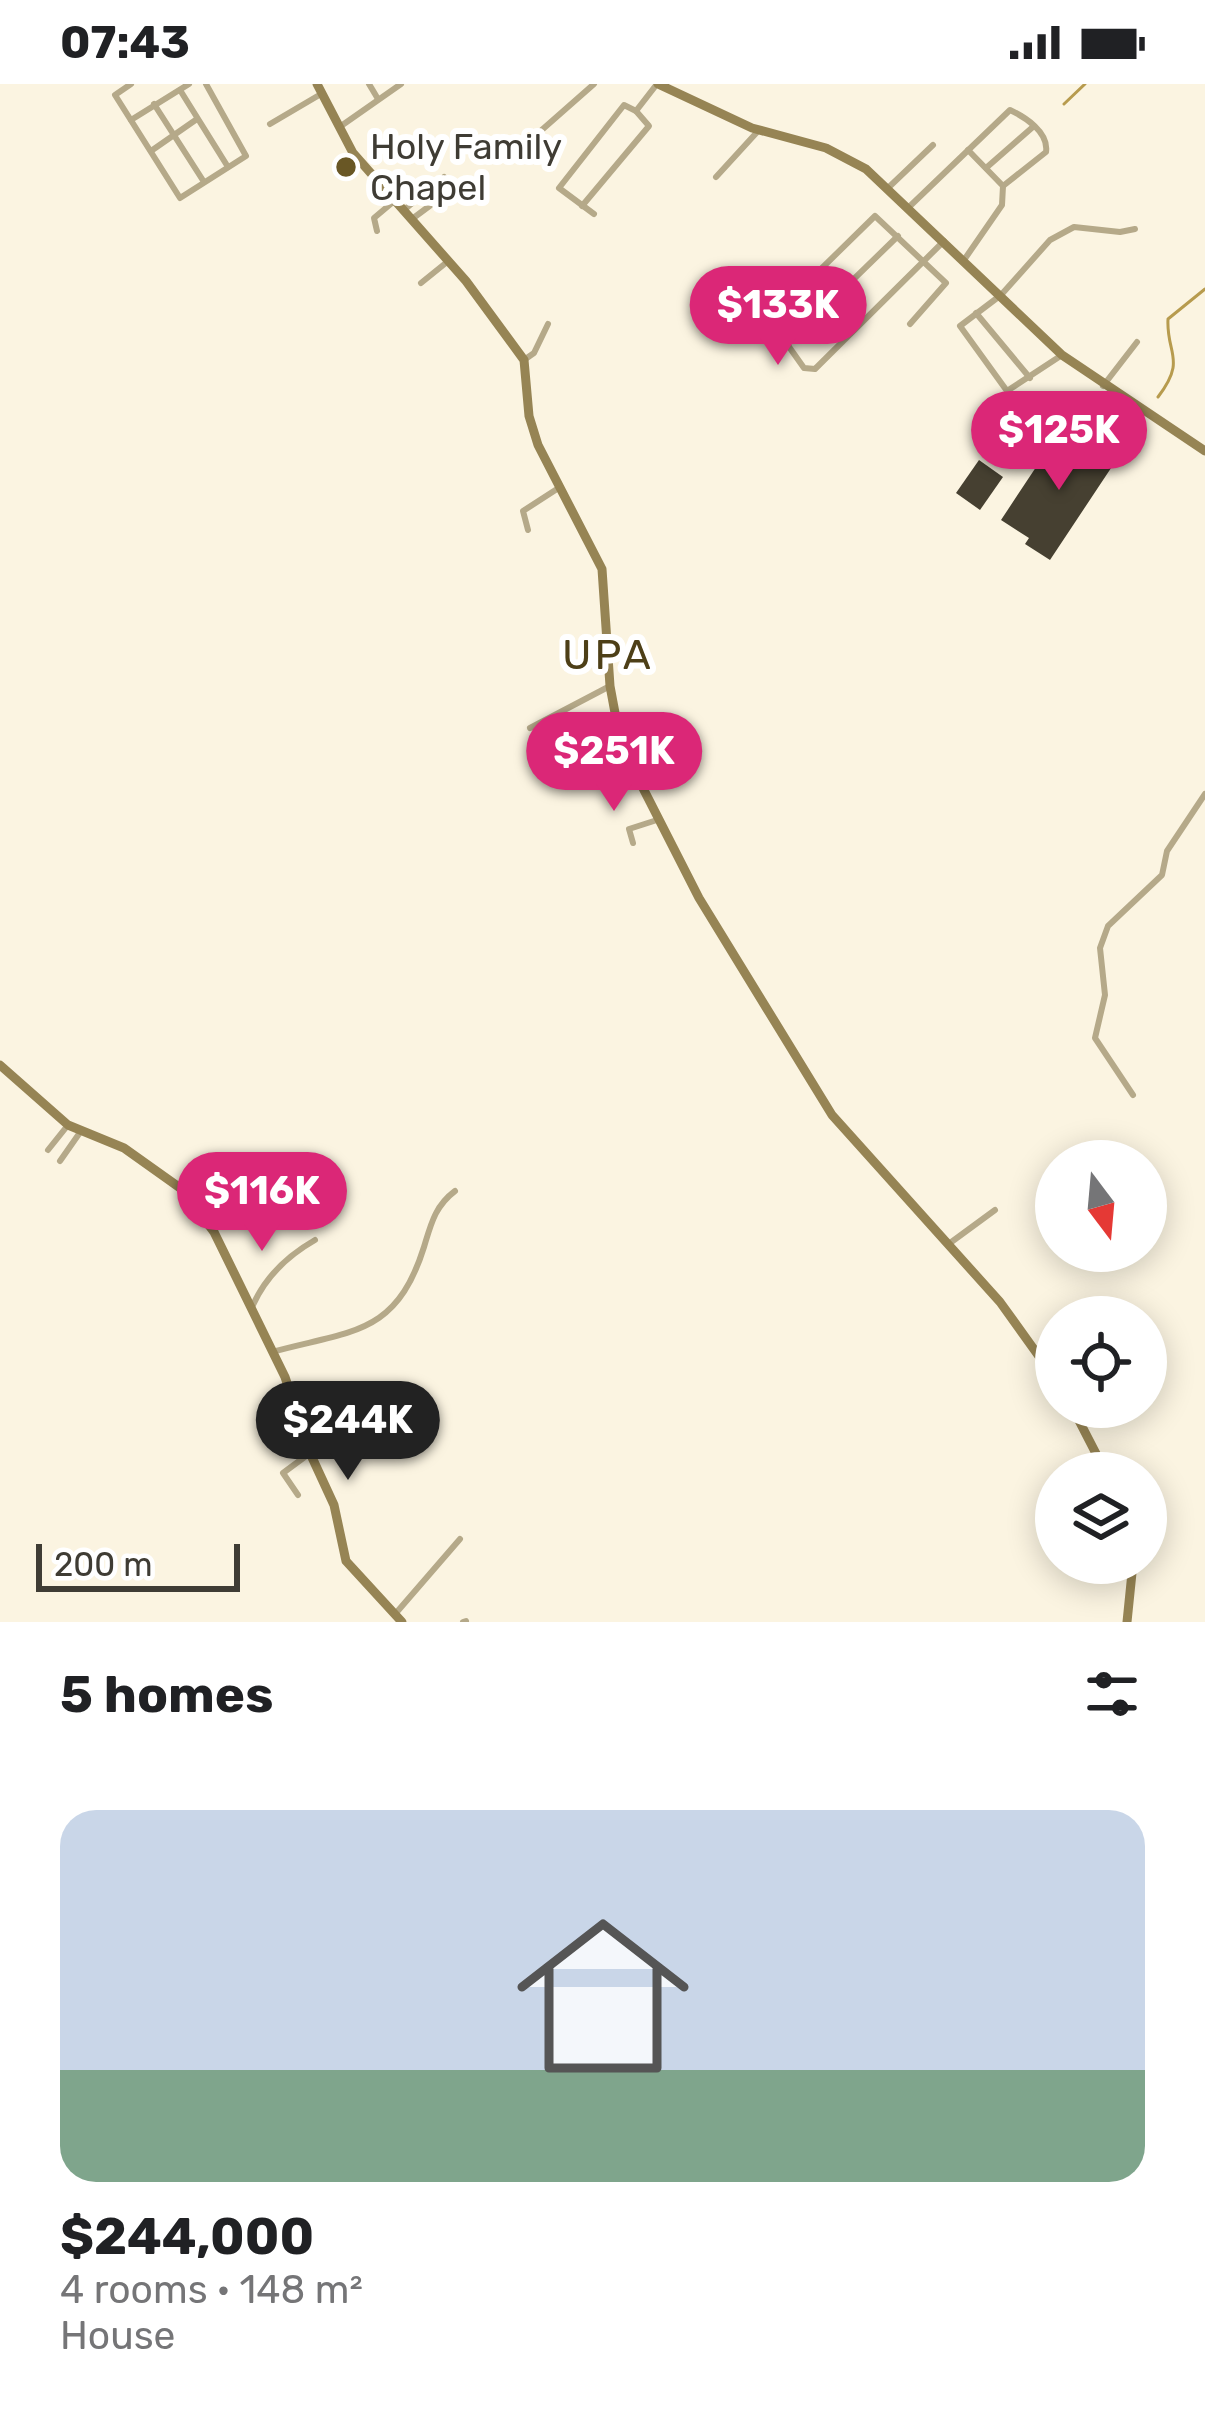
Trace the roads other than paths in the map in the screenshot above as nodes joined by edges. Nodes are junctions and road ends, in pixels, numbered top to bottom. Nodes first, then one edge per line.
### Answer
1 (131, 84) edge
2 (189, 84) edge
3 (206, 84) edge
4 (369, 84) edge
5 (400, 84) edge
6 (593, 84) edge
7 (657, 84) edge
8 (319, 89) edge
9 (180, 90) junction
10 (378, 99) junction
11 (154, 104) junction
12 (635, 111) junction
13 (197, 119) junction
14 (130, 120) junction
15 (270, 124) dead end
16 (1034, 126) junction
17 (338, 128) junction
18 (755, 129) junction
19 (174, 135) junction
20 (933, 145) dead end
21 (967, 149) junction
22 (519, 150) dead end
23 (151, 151) junction
24 (228, 167) junction
25 (986, 168) junction
26 (716, 176) dead end
27 (444, 177) dead end
28 (204, 182) junction
29 (1003, 186) junction
30 (887, 188) junction
31 (447, 193) dead end
32 (392, 202) junction
33 (582, 206) junction
34 (909, 207) junction
35 (594, 214) dead end
36 (405, 217) junction
37 (1135, 229) dead end
38 (376, 231) dead end
39 (898, 236) junction
40 (944, 241) junction
41 (964, 260) junction
42 (447, 262) junction
43 (925, 262) junction
44 (421, 284) dead end
45 (1001, 295) junction
46 (976, 313) junction
47 (548, 324) dead end
48 (910, 324) dead end
49 (1137, 342) dead end
50 (787, 344) junction
51 (1062, 355) junction
52 (524, 360) junction
53 (1030, 378) junction
54 (1103, 386) junction
55 (1205, 452) edge
56 (557, 490) junction
57 (529, 530) dead end
58 (610, 686) junction
59 (530, 728) dead end
60 (1205, 794) edge
61 (657, 820) junction
62 (633, 843) dead end
63 (0, 1065) edge
64 (1133, 1095) dead end
65 (68, 1125) junction
66 (81, 1131) junction
67 (48, 1150) dead end
68 (60, 1161) dead end
69 (454, 1191) dead end
70 (995, 1210) dead end
71 (315, 1240) dead end
72 (949, 1244) junction
73 (251, 1308) junction
74 (1035, 1351) edge
75 (271, 1352) junction
76 (310, 1454) junction
77 (298, 1495) dead end
78 (460, 1539) dead end
79 (1131, 1584) edge
80 (399, 1617) edge
81 (1127, 1622) edge

1 - 14 street
2 - 9 street
3 - 24 street
4 - 10 street
5 - 10 street
6 - 22 street
7 - 12 street
7 - 18 street
8 - 15 street
8 - 17 street
9 - 11 street
9 - 13 street
10 - 17 street
11 - 14 street
11 - 19 street
12 - 33 street
12 - 33 street
13 - 19 street
13 - 24 street
14 - 23 street
16 - 21 street
16 - 25 street
16 - 29 street
17 - 32 street
18 - 26 street
18 - 30 street
19 - 23 street
19 - 28 street
20 - 30 street
21 - 25 street
21 - 34 street
23 - 28 street
24 - 28 street
25 - 29 street
27 - 36 street
29 - 41 street
30 - 34 street
31 - 36 street
32 - 36 street
32 - 38 street
33 - 35 street
34 - 40 street
36 - 42 street
37 - 45 street
39 - 43 street
39 - 50 street
39 - 50 street
40 - 41 street
40 - 43 street
41 - 45 street
42 - 44 street
42 - 52 street
43 - 48 street
43 - 50 street
45 - 46 street
45 - 51 street
46 - 53 street
46 - 53 street
47 - 52 street
49 - 54 street
51 - 53 street
51 - 54 street
52 - 56 street
54 - 55 street
56 - 57 street
56 - 58 street
58 - 59 street
58 - 61 street
60 - 64 street
61 - 62 street
61 - 72 street
63 - 65 street
65 - 66 street
65 - 67 street
66 - 68 street
66 - 73 street
69 - 75 street
70 - 72 street
71 - 73 street
72 - 74 street
73 - 75 street
75 - 76 street
76 - 77 street
76 - 80 street
78 - 80 street
79 - 81 street

